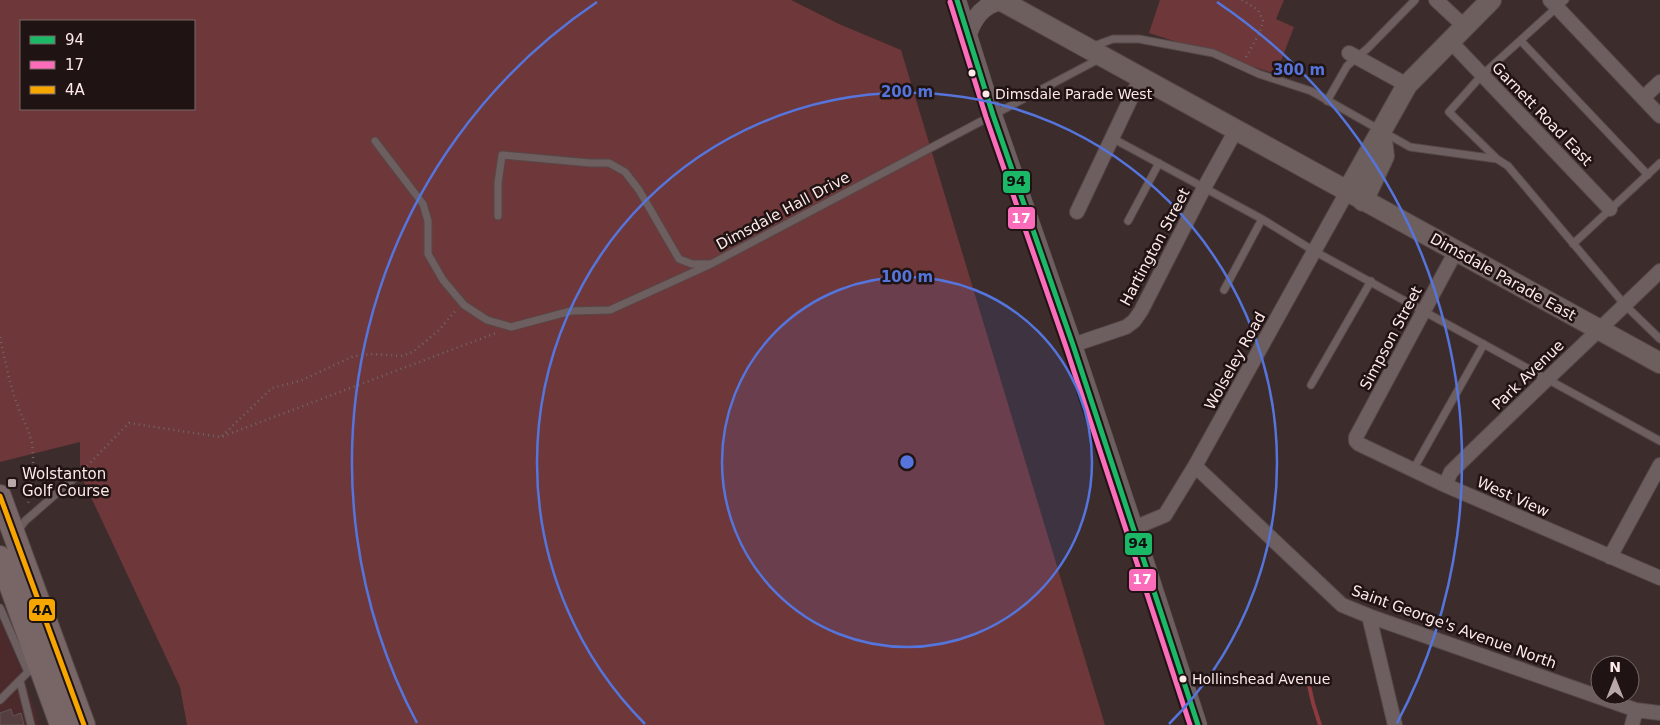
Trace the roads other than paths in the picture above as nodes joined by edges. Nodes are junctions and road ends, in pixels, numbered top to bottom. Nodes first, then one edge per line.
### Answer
1 (956, 0) edge
2 (1000, 0) edge
3 (1415, 0) edge
4 (1436, 0) edge
5 (1491, 0) edge
6 (1557, 2) edge
7 (1465, 27) junction
8 (968, 34) junction
9 (1450, 41) junction
10 (1522, 41) junction
11 (1096, 52) junction
12 (1353, 55) junction
13 (1482, 75) junction
14 (1141, 77) junction
15 (1660, 82) edge
16 (1407, 85) junction
17 (1643, 98) junction
18 (1327, 101) junction
19 (993, 116) junction
20 (1660, 116) edge
21 (1236, 130) junction
22 (1381, 132) junction
23 (1112, 138) junction
24 (374, 141) dead end
25 (1497, 159) junction
26 (1159, 163) junction
27 (1660, 163) edge
28 (1648, 175) junction
29 (1204, 188) junction
30 (1355, 196) junction
31 (1610, 209) junction
32 (1077, 212) dead end
33 (498, 216) dead end
34 (1262, 219) junction
35 (1128, 221) dead end
36 (1573, 244) junction
37 (1314, 252) junction
38 (1456, 252) junction
39 (711, 264) junction
40 (1660, 271) edge
41 (1370, 282) junction
42 (1224, 290) dead end
43 (1625, 305) junction
44 (1424, 311) junction
45 (1600, 330) junction
46 (1660, 339) edge
47 (1484, 344) junction
48 (1073, 345) junction
49 (1660, 363) edge
50 (1546, 378) junction
51 (1310, 385) dead end
52 (1356, 441) joint
53 (1660, 441) edge
54 (1660, 465) edge
55 (1195, 466) junction
56 (1413, 470) junction
57 (80, 473) road end
58 (1445, 485) junction
59 (0, 496) edge
60 (1134, 528) junction
61 (20, 529) junction
62 (0, 557) edge
63 (1610, 557) junction
64 (1660, 578) edge
65 (0, 608) edge
66 (1369, 616) junction
67 (46, 664) junction
68 (20, 681) junction
69 (0, 700) edge
70 (1636, 710) junction
71 (1660, 713) edge
72 (31, 725) edge
73 (61, 725) edge
74 (84, 725) edge
75 (1198, 725) edge
76 (1395, 725) edge
77 (1632, 725) edge

1 - 8 street
2 - 8 street
2 - 11 main road
3 - 12 lane
4 - 7 street
5 - 7 main road
6 - 10 lane
6 - 17 street
7 - 9 main road
8 - 19 street
9 - 13 street, Garnett Road East
9 - 16 main road
10 - 13 lane
10 - 28 lane
11 - 14 main road
11 - 18 lane, Dimsdale Hall Drive
11 - 19 lane, Dimsdale Hall Drive
12 - 16 street
12 - 18 lane
13 - 25 lane
13 - 31 street, Garnett Road East
14 - 21 main road
14 - 23 street
15 - 17 street
16 - 22 main road
17 - 20 street
18 - 22 lane, Dimsdale Hall Drive
19 - 39 lane, Dimsdale Hall Drive
19 - 48 street
21 - 29 street, Hartington Street
21 - 30 main road
22 - 25 lane, Dimsdale Hall Drive
22 - 30 main road
23 - 26 lane
23 - 32 street
24 - 39 lane
25 - 36 lane
26 - 29 lane
26 - 35 lane
27 - 28 lane
28 - 31 lane
29 - 34 lane
29 - 48 street, Hartington Street
30 - 37 street, Wolseley Road
30 - 38 main road, Dimsdale Parade East
31 - 36 lane
33 - 39 lane, Dimsdale Hall Drive
34 - 37 lane
34 - 42 lane
36 - 43 lane
37 - 41 lane
37 - 55 street, Wolseley Road
38 - 44 street, Simpson Street
38 - 45 main road, Dimsdale Parade East
40 - 43 street, Park Avenue
41 - 44 lane
41 - 51 lane
43 - 45 street, Park Avenue
43 - 46 lane
44 - 47 lane
44 - 52 street, Simpson Street
45 - 49 main road, Dimsdale Parade East
45 - 50 street, Park Avenue
47 - 50 lane
47 - 56 lane
48 - 60 street
50 - 53 lane
50 - 58 street, Park Avenue
52 - 56 street, West View
54 - 63 street
55 - 60 street, Wolseley Road
55 - 66 street, Saint George's Avenue North
56 - 58 street, West View
57 - 61 lane
58 - 63 street, West View
59 - 61 highway
60 - 75 street
61 - 67 highway
62 - 67 highway
63 - 64 street, West View
65 - 67 lane
66 - 70 street, Saint George's Avenue North
66 - 76 street
67 - 68 lane
67 - 73 highway
67 - 74 highway
68 - 69 lane
68 - 72 lane
70 - 71 street, Saint George's Avenue North
70 - 77 street

